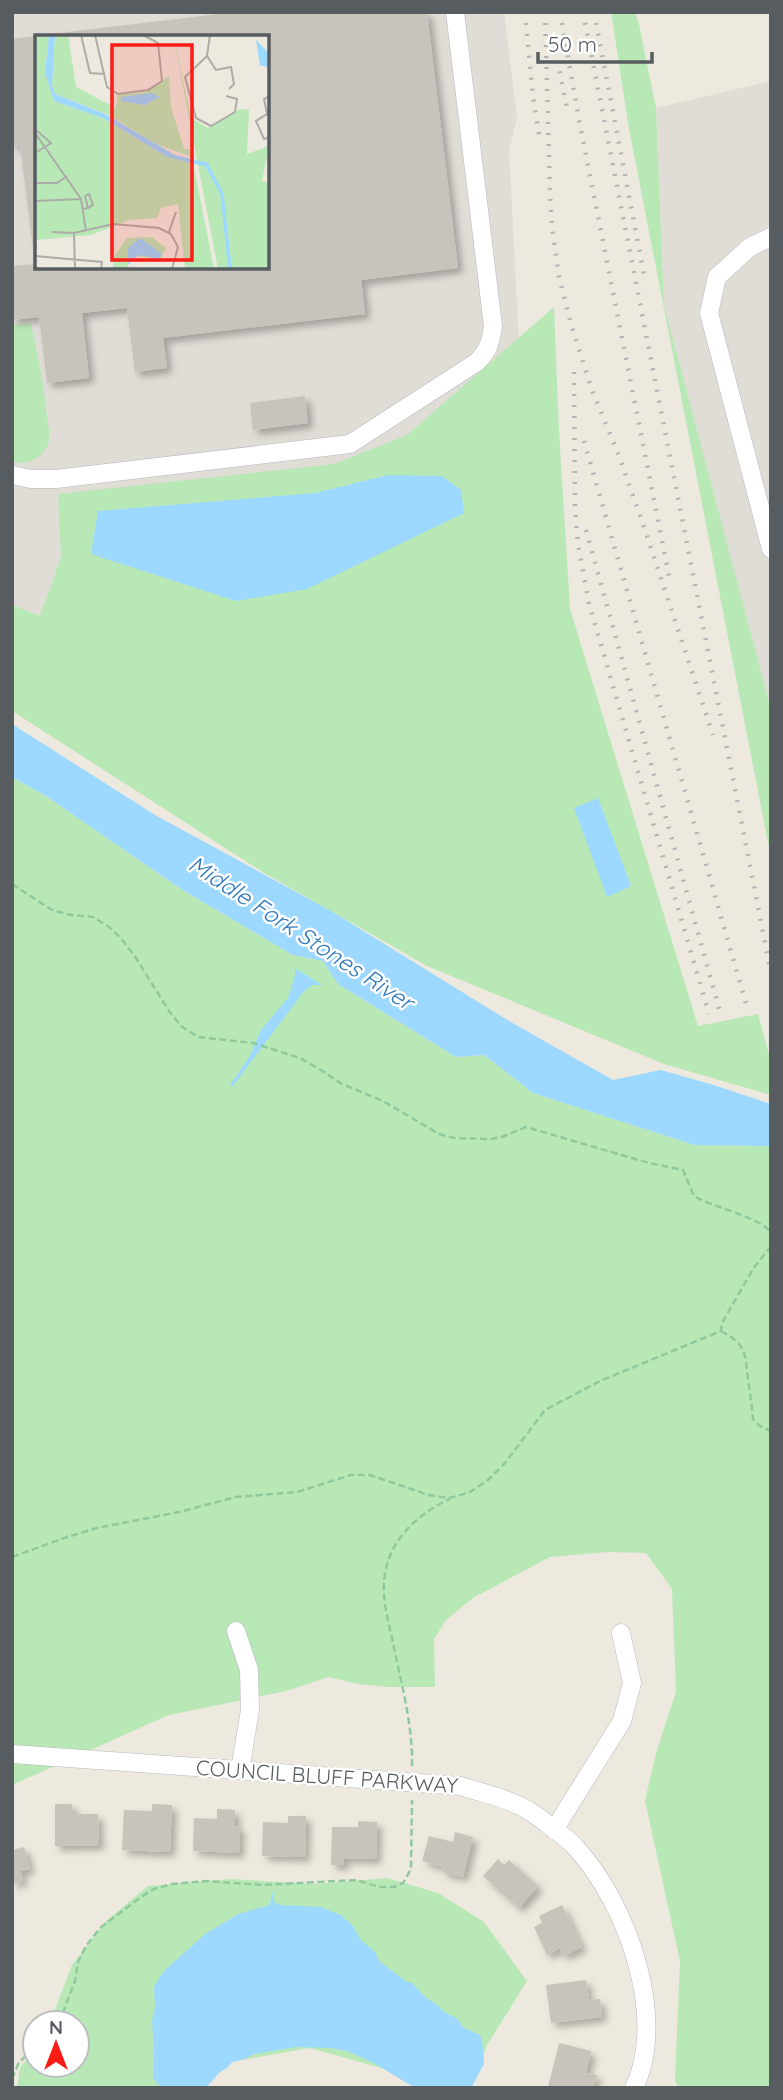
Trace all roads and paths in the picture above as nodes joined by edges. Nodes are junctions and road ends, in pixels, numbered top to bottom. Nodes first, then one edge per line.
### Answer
1 (455, 12) edge
2 (771, 237) edge
3 (12, 475) edge
4 (771, 550) edge
5 (12, 884) edge
6 (771, 1233) edge
7 (771, 1246) edge
8 (721, 1331) junction
9 (771, 1432) edge
10 (12, 1557) edge
11 (236, 1631) dead end
12 (621, 1633) dead end
13 (12, 1754) edge
14 (240, 1770) junction
15 (554, 1830) junction
16 (21, 2060) edge
17 (12, 2079) edge
18 (634, 2088) edge

1 - 3 street
2 - 4 street
5 - 6 path
7 - 8 path
8 - 9 path
8 - 10 path
11 - 14 street
12 - 15 street
13 - 14 street, COUNCIL BLUFF PARKWAY
14 - 15 street, COUNCIL BLUFF PARKWAY
15 - 18 street, COUNCIL BLUFF PARKWAY
16 - 17 path

